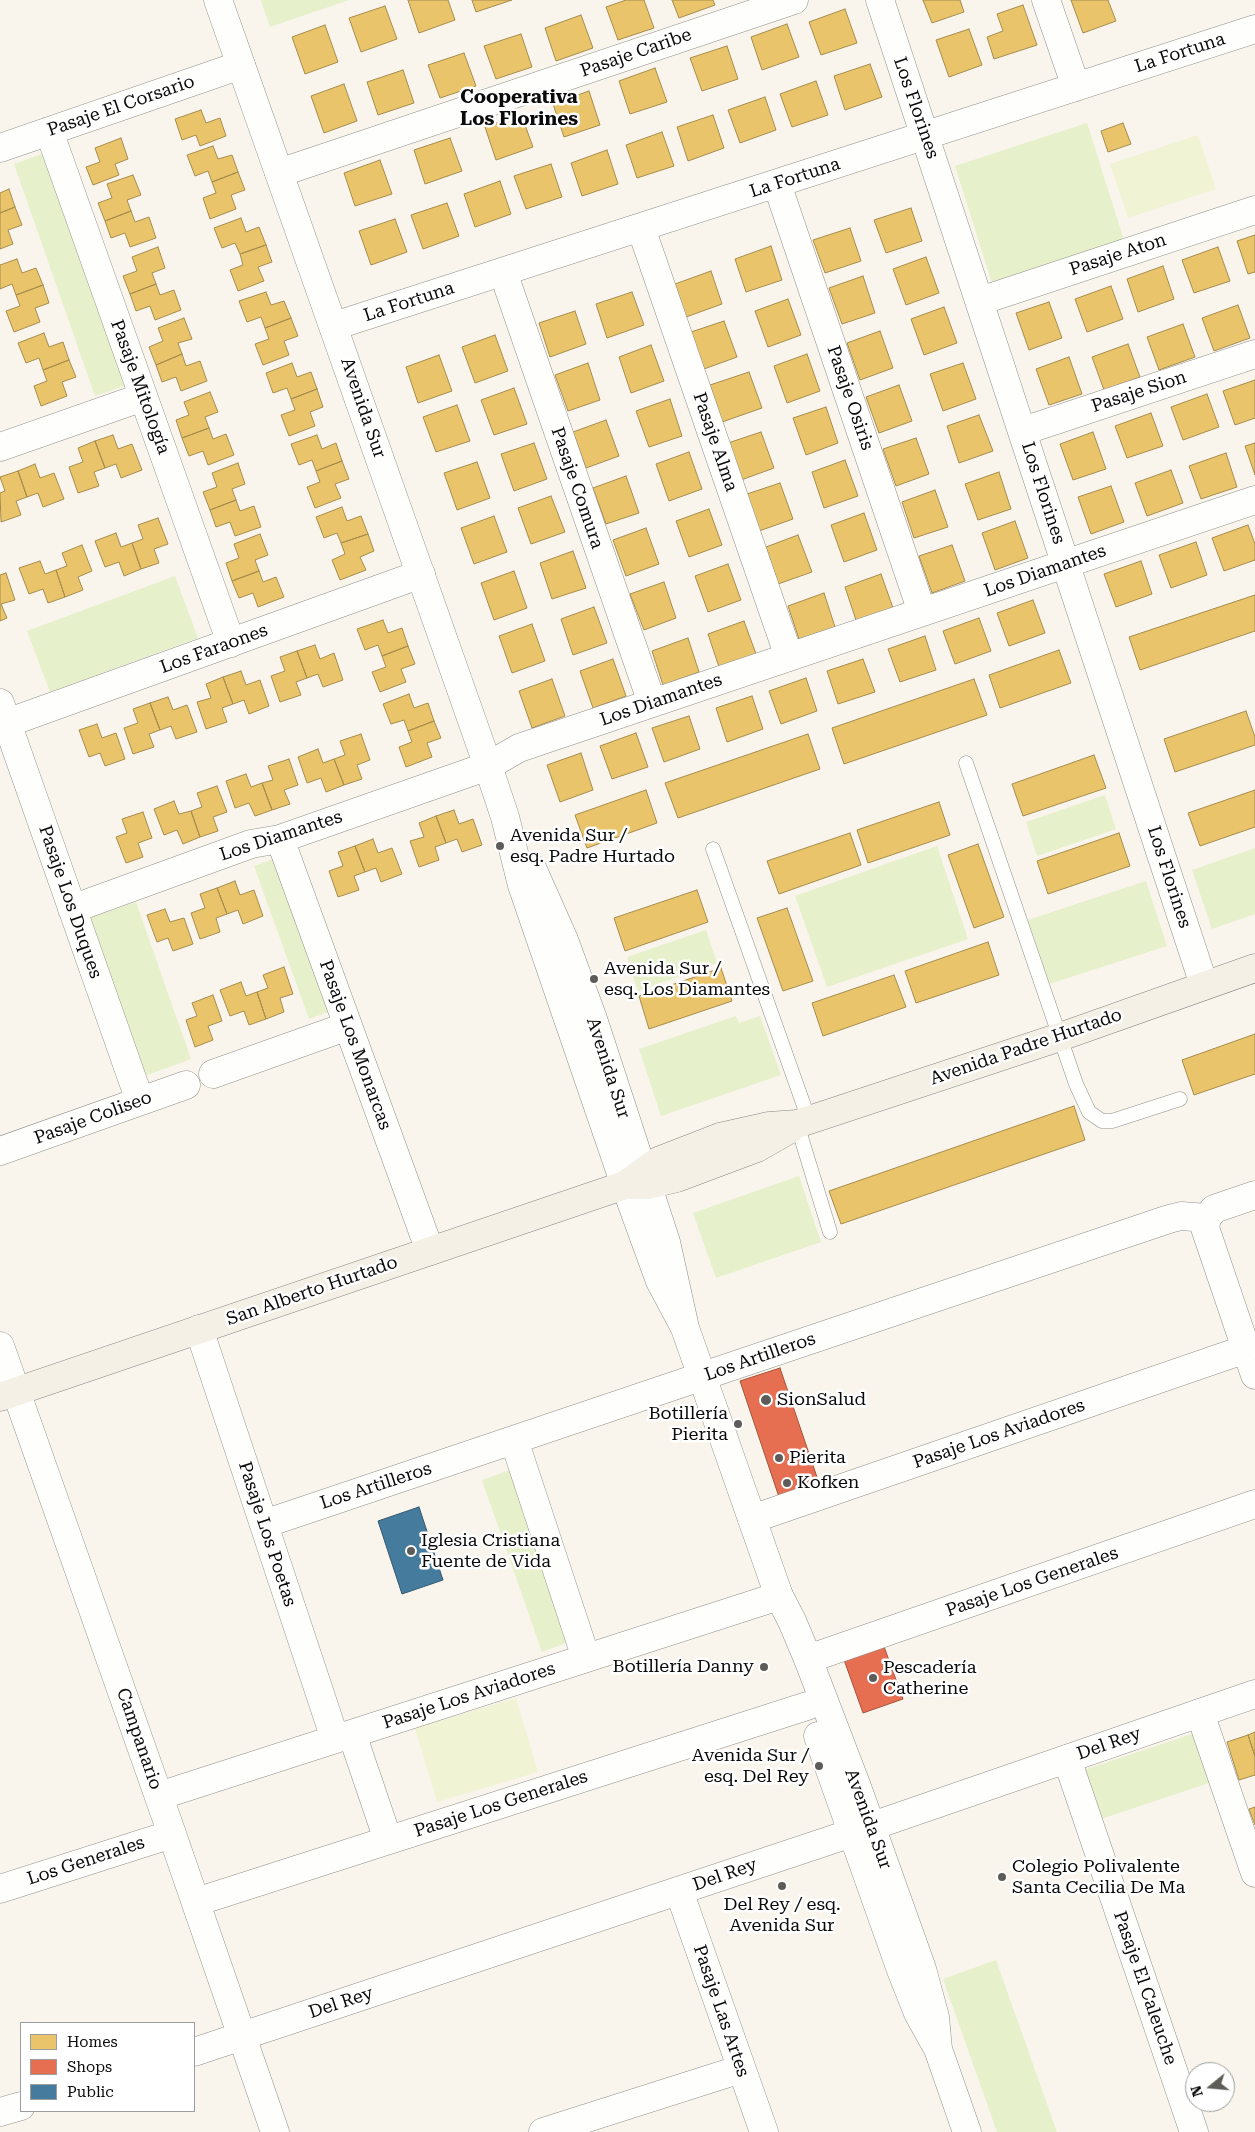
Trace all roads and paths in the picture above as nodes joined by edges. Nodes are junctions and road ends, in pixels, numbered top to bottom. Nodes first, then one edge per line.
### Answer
1 (218, 0) edge
2 (794, 0) edge
3 (880, 0) edge
4 (1046, 0) edge
5 (1255, 29) edge
6 (241, 65) junction
7 (1076, 87) junction
8 (49, 131) junction
9 (926, 136) junction
10 (0, 148) edge
11 (279, 173) junction
12 (777, 184) junction
13 (1255, 210) edge
14 (640, 228) junction
15 (502, 272) junction
16 (980, 301) junction
17 (334, 326) junction
18 (1255, 354) edge
19 (143, 397) junction
20 (1023, 431) junction
21 (0, 447) edge
22 (1255, 500) edge
23 (1066, 564) junction
24 (421, 574) junction
25 (922, 612) junction
26 (231, 643) junction
27 (789, 657) junction
28 (652, 703) junction
29 (4, 713) edge
30 (966, 763) dead end
31 (488, 766) junction
32 (280, 839) junction
33 (713, 849) dead end
34 (72, 909) junction
35 (1255, 968) edge
36 (1204, 986) junction
37 (348, 1026) junction
38 (1060, 1037) junction
39 (214, 1074) dead end
40 (186, 1085) dead end
41 (1180, 1099) dead end
42 (140, 1102) junction
43 (803, 1122) junction
44 (0, 1151) edge
45 (638, 1180) junction
46 (1255, 1195) edge
47 (1207, 1218) junction
48 (830, 1232) dead end
49 (430, 1251) junction
50 (199, 1329) junction
51 (0, 1346) edge
52 (1246, 1349) junction
53 (1255, 1375) edge
54 (702, 1377) junction
55 (8, 1394) edge
56 (514, 1440) junction
57 (1255, 1504) edge
58 (752, 1519) junction
59 (264, 1524) junction
60 (779, 1596) junction
61 (586, 1658) junction
62 (808, 1659) junction
63 (1255, 1694) edge
64 (807, 1706) junction
65 (1200, 1712) junction
66 (343, 1736) junction
67 (1067, 1759) junction
68 (159, 1796) junction
69 (862, 1830) junction
70 (172, 1834) junction
71 (388, 1840) junction
72 (1255, 1873) edge
73 (0, 1889) edge
74 (679, 1891) junction
75 (196, 1902) junction
76 (242, 2036) junction
77 (195, 2052) edge
78 (741, 2068) junction
79 (20, 2106) edge
80 (0, 2112) edge
81 (275, 2132) edge
82 (543, 2132) edge
83 (764, 2132) edge
84 (967, 2132) edge
85 (1194, 2132) edge

1 - 6 street, Avenida Sur
2 - 11 street, Pasaje Caribe
3 - 9 street, Los Florines
4 - 7 street
5 - 7 street, La Fortuna
6 - 8 street, Pasaje El Corsario
6 - 11 street, Avenida Sur
7 - 9 street, La Fortuna
8 - 10 street, Pasaje El Corsario
8 - 19 street, Pasaje Mitología
9 - 12 street, La Fortuna
9 - 16 street, Los Florines
11 - 17 street, Avenida Sur
12 - 14 street, La Fortuna
12 - 25 street, Pasaje Osiris
13 - 16 street, Pasaje Aton
14 - 15 street, La Fortuna
14 - 27 street, Pasaje Alma
15 - 17 street, La Fortuna
15 - 28 street, Pasaje Comura
16 - 20 street, Los Florines
17 - 24 street, Avenida Sur
18 - 20 street, Pasaje Sion
19 - 21 street
19 - 26 street, Pasaje Mitología
20 - 23 street, Los Florines
22 - 23 street, Los Diamantes
23 - 25 street, Los Diamantes
23 - 36 street, Los Florines
24 - 26 street, Los Faraones
24 - 31 street, Avenida Sur
25 - 27 street, Los Diamantes
26 - 29 street, Los Faraones
27 - 28 street, Los Diamantes
28 - 31 street, Los Diamantes
29 - 34 street, Pasaje Los Duques
30 - 38 lane
31 - 32 street, Los Diamantes
31 - 45 street, Avenida Sur
32 - 34 street, Los Diamantes
32 - 37 street, Pasaje Los Monarcas
33 - 43 lane
34 - 42 street, Pasaje Los Duques
35 - 36 main road, Avenida Padre Hurtado
36 - 38 main road, Avenida Padre Hurtado
37 - 39 street
37 - 49 street, Pasaje Los Monarcas
38 - 41 lane
38 - 43 main road, Avenida Padre Hurtado
40 - 42 street, Pasaje Coliseo
42 - 44 street, Pasaje Coliseo
43 - 45 main road, Avenida Padre Hurtado
43 - 48 lane
45 - 49 main road, San Alberto Hurtado
45 - 54 street, Avenida Sur
46 - 47 street
47 - 52 street
47 - 54 street, Los Artilleros
49 - 50 main road, San Alberto Hurtado
50 - 55 main road, San Alberto Hurtado
50 - 59 street, Pasaje Los Poetas
51 - 55 street, Campanario
52 - 53 street
52 - 58 street, Pasaje Los Aviadores
54 - 56 street, Los Artilleros
54 - 58 street, Avenida Sur
55 - 68 street, Campanario
56 - 59 street, Los Artilleros
56 - 61 street
57 - 62 street, Pasaje Los Generales
58 - 60 street, Avenida Sur
59 - 66 street, Pasaje Los Poetas
60 - 61 street, Pasaje Los Aviadores
60 - 62 street, Avenida Sur
60 - 64 street, Avenida Sur
61 - 66 street, Pasaje Los Aviadores
62 - 69 street, Avenida Sur
63 - 65 street, Del Rey
64 - 69 street, Avenida Sur
64 - 71 street, Pasaje Los Generales
65 - 67 street, Del Rey
65 - 72 street
66 - 68 street, Pasaje Los Aviadores
66 - 71 street, Pasaje Los Poetas
67 - 69 street, Del Rey
67 - 85 street, Pasaje El Caleuche
68 - 70 street, Campanario
69 - 74 street, Del Rey
69 - 84 street, Avenida Sur
70 - 73 street, Los Generales
70 - 75 street, Campanario
71 - 75 street, Pasaje Los Generales
74 - 76 street, Del Rey
74 - 78 street, Pasaje Las Artes
75 - 76 street, Campanario
76 - 77 street, Del Rey
76 - 81 street, Campanario
78 - 82 street
78 - 83 street, Pasaje Las Artes
79 - 80 street

